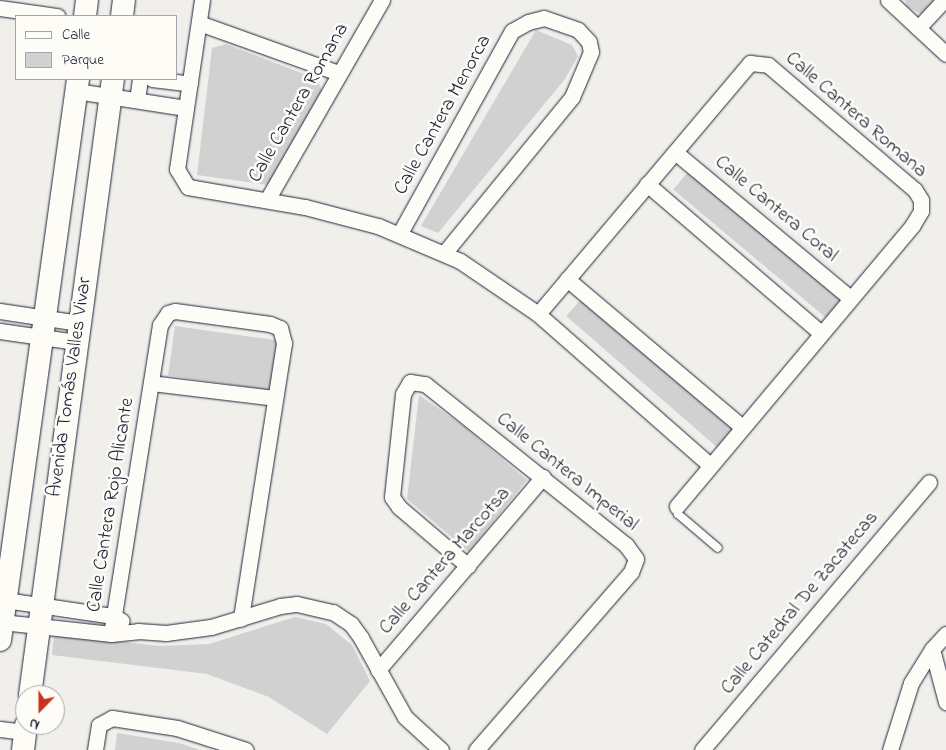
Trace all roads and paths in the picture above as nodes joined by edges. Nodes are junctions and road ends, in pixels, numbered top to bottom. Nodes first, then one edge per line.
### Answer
1 (87, 0) edge
2 (124, 0) edge
3 (202, 0) edge
4 (382, 0) edge
5 (888, 0) edge
6 (944, 0) edge
7 (5, 6) edge
8 (52, 15) edge
9 (85, 15) edge
10 (122, 15) edge
11 (199, 23) junction
12 (918, 28) junction
13 (946, 54) edge
14 (340, 73) junction
15 (140, 80) edge
16 (160, 80) edge
17 (190, 84) junction
18 (77, 85) edge
19 (112, 88) edge
20 (137, 100) junction
21 (186, 108) junction
22 (675, 152) junction
23 (647, 184) junction
24 (267, 200) junction
25 (400, 233) junction
26 (444, 252) junction
27 (567, 279) junction
28 (850, 298) junction
29 (0, 311) edge
30 (18, 314) junction
31 (538, 314) junction
32 (43, 328) junction
33 (7, 332) edge
34 (821, 332) junction
35 (77, 333) junction
36 (151, 383) junction
37 (275, 398) junction
38 (742, 427) junction
39 (710, 465) junction
40 (543, 477) junction
41 (929, 482) dead end
42 (677, 506) joint
43 (718, 548) dead end
44 (468, 566) junction
45 (69, 610) junction
46 (39, 616) junction
47 (114, 616) junction
48 (241, 619) junction
49 (2, 621) edge
50 (66, 629) junction
51 (138, 631) junction
52 (111, 634) junction
53 (946, 634) edge
54 (932, 649) junction
55 (378, 670) junction
56 (31, 685) edge
57 (946, 702) edge
58 (0, 729) edge
59 (25, 736) edge
60 (95, 750) edge
61 (246, 750) edge
62 (441, 750) edge
63 (476, 750) edge
64 (702, 750) edge
65 (890, 750) edge

1 - 9 main road
2 - 10 main road
3 - 11 street, Calle Cantera Romana
4 - 14 street, Calle Cantera Romana
5 - 12 street
6 - 12 street
7 - 8 street
11 - 14 street
11 - 17 street, Calle Cantera Romana
12 - 13 street
14 - 24 street, Calle Cantera Romana
15 - 20 street
16 - 17 street
17 - 21 street, Calle Cantera Romana
18 - 19 street
18 - 32 main road, Avenida Tomás Valles Vivar
19 - 20 street
19 - 35 main road, Avenida Tomás Valles Vivar
20 - 21 street
21 - 24 street, Calle Cantera Romana
22 - 23 street, Calle Cantera Romana
22 - 28 street, Calle Cantera Coral
22 - 28 street, Calle Cantera Romana
23 - 27 street, Calle Cantera Romana
23 - 34 street
24 - 25 street, Calle Cantera Romana
25 - 26 street, Calle Cantera Romana
25 - 26 street, Calle Cantera Menorca
26 - 31 street, Calle Cantera Romana
27 - 31 street, Calle Cantera Romana
27 - 38 street
28 - 34 street, Calle Cantera Romana
29 - 30 street
30 - 32 street
30 - 33 street
31 - 39 street, Calle Cantera Romana
32 - 33 street
32 - 35 street
32 - 49 main road, Avenida Tomás Valles Vivar
34 - 38 street, Calle Cantera Romana
35 - 46 main road, Avenida Tomás Valles Vivar
36 - 37 street, Calle Cantera Rojo Alicante
36 - 37 street, Calle Cantera Rojo Alicante
36 - 47 street, Calle Cantera Rojo Alicante
37 - 48 street, Calle Cantera Rojo Alicante
38 - 39 street, Calle Cantera Romana
39 - 42 street, Calle Cantera Romana
40 - 44 street, Calle Cantera Marcotsa
40 - 44 street, Calle Cantera Imperial
40 - 63 street, Calle Cantera Imperial
41 - 64 street, Calle Catedral De Zacatecas
42 - 43 lane
44 - 55 street, Calle Cantera Marcotsa
45 - 46 street
45 - 47 street
45 - 50 street
46 - 49 street
46 - 49 street
46 - 50 street
46 - 56 main road, Avenida Tomás Valles Vivar
47 - 51 street
47 - 52 street, Calle Cantera Rojo Alicante
48 - 51 street
48 - 55 street
50 - 52 street
51 - 52 street
53 - 54 street
54 - 57 street
54 - 65 street
55 - 62 street
58 - 59 street
60 - 61 street

